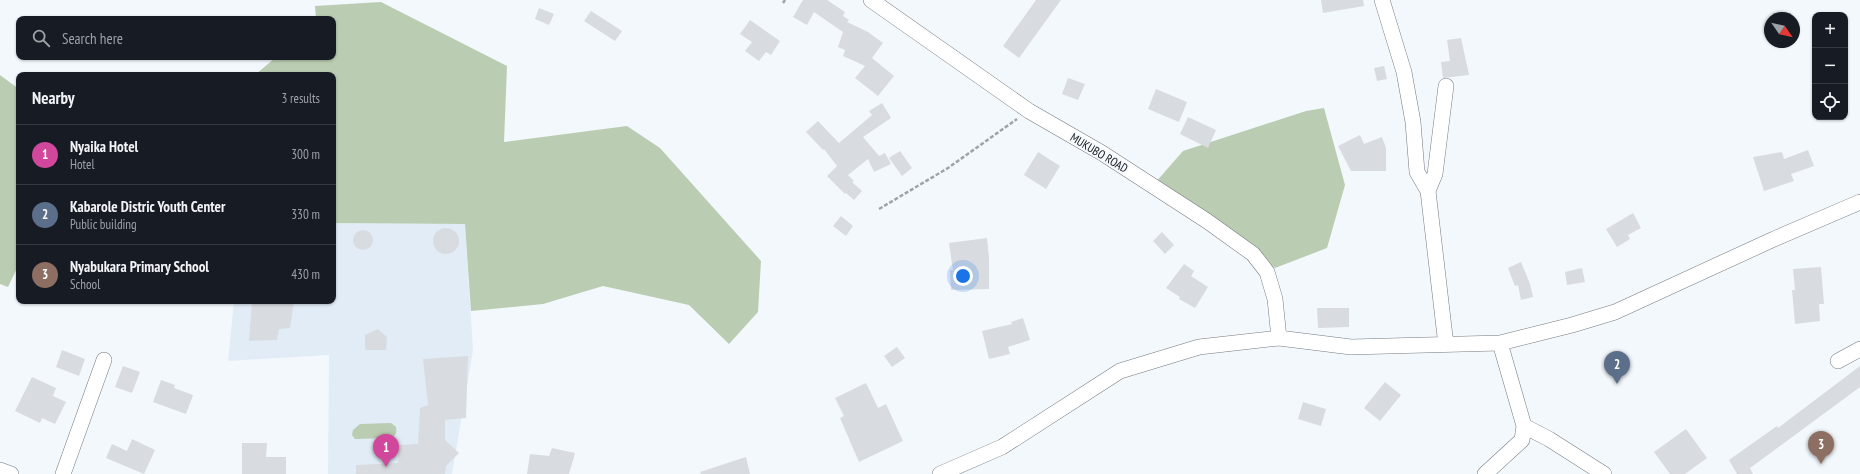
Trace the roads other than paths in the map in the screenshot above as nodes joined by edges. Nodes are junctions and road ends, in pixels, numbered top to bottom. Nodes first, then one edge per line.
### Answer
1 (871, 0) edge
2 (1382, 0) edge
3 (1446, 86) dead end
4 (1428, 191) junction
5 (1860, 202) edge
6 (1279, 338) junction
7 (1500, 343) junction
8 (1446, 345) junction
9 (1860, 349) edge
10 (104, 360) dead end
11 (1838, 361) dead end
12 (1524, 426) junction
13 (0, 470) edge
14 (11, 474) edge
15 (63, 474) edge
16 (940, 474) edge
17 (1485, 474) edge
18 (1604, 474) edge

1 - 6 street, MUKUBO ROAD
2 - 4 street
3 - 4 street
4 - 8 street
5 - 7 street
6 - 8 street
6 - 16 street
7 - 8 street
7 - 12 street
9 - 11 street
10 - 15 street
12 - 17 street
12 - 18 street
13 - 14 street

